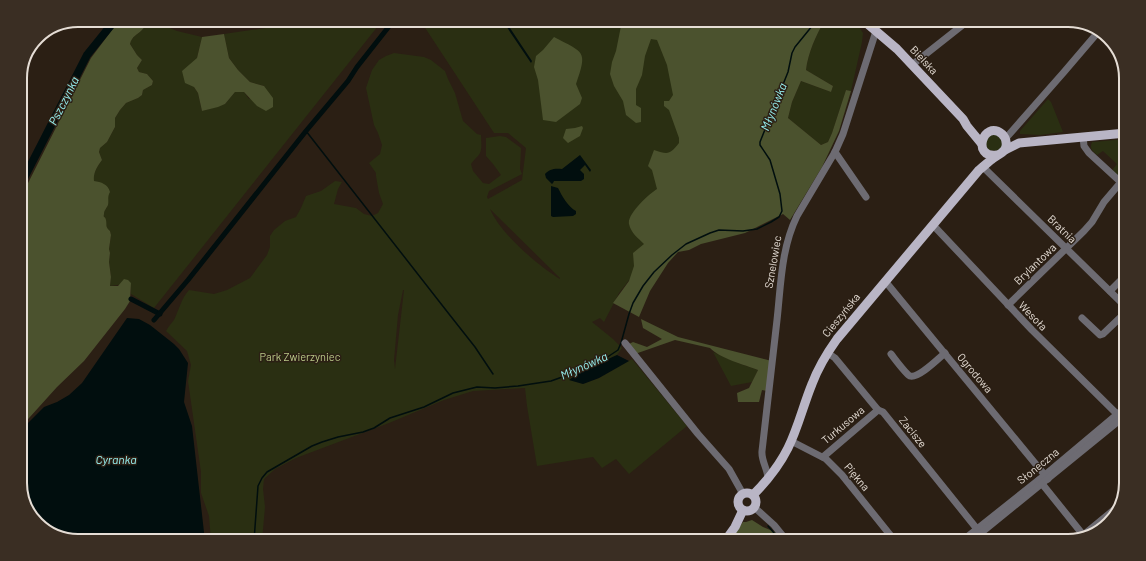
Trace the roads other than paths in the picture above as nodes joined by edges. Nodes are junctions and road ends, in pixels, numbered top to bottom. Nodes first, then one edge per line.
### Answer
1 (872, 27) edge
2 (959, 27) edge
3 (876, 31) junction
4 (1095, 35) edge
5 (912, 65) junction
6 (963, 119) junction
7 (987, 133) junction
8 (1119, 134) edge
9 (1083, 137) junction
10 (1003, 143) junction
11 (983, 147) junction
12 (835, 152) junction
13 (981, 168) junction
14 (1119, 181) edge
15 (1119, 189) edge
16 (866, 197) dead end
17 (933, 225) junction
18 (1066, 249) junction
19 (885, 281) junction
20 (1119, 282) edge
21 (1110, 292) junction
22 (1119, 301) edge
23 (1008, 305) junction
24 (1082, 318) dead end
25 (1119, 319) edge
26 (625, 343) dead end
27 (828, 352) junction
28 (945, 353) junction
29 (891, 354) dead end
30 (878, 410) junction
31 (1119, 413) edge
32 (1119, 418) edge
33 (791, 441) junction
34 (823, 456) junction
35 (765, 466) junction
36 (777, 466) junction
37 (1046, 477) junction
38 (768, 479) junction
39 (1040, 482) junction
40 (743, 494) junction
41 (753, 495) junction
42 (754, 507) junction
43 (743, 510) junction
44 (1107, 516) edge
45 (1096, 525) edge
46 (977, 529) junction
47 (1080, 532) edge
48 (730, 534) edge
49 (781, 534) edge
50 (889, 534) edge
51 (971, 534) edge
52 (979, 534) edge

1 - 3 main road, Bielska
2 - 5 street
3 - 5 main road, Bielska
3 - 12 street, Sznelowiec
4 - 10 street
5 - 6 main road, Bielska
6 - 7 main road, Bielska
6 - 11 main road, Bielska
7 - 10 main road
7 - 11 main road, Cieszyńska
8 - 9 main road
9 - 10 main road
9 - 14 street
10 - 11 main road
10 - 13 main road, Cieszyńska
11 - 13 main road, Cieszyńska
12 - 16 street
12 - 35 street, Sznelowiec
13 - 17 main road, Cieszyńska
13 - 18 street, Bratnia
15 - 18 street, Brylantowa
17 - 19 main road, Cieszyńska
17 - 23 street, Wesoła
18 - 21 street, Bratnia
18 - 23 street, Brylantowa
19 - 27 main road, Cieszyńska
19 - 28 street, Ogrodowa
20 - 21 street
21 - 22 street, Bratnia
23 - 31 street, Wesoła
24 - 25 street
26 - 40 street
27 - 30 street, Zacisze
27 - 33 main road, Cieszyńska
28 - 29 street
28 - 37 street, Ogrodowa
30 - 34 street, Turkusowa
30 - 46 street, Zacisze
32 - 37 street, Słoneczna
33 - 34 street, Piękna
33 - 36 main road, Cieszyńska
34 - 50 street, Piękna
35 - 36 street
35 - 38 street, Sznelowiec
36 - 38 main road, Cieszyńska
37 - 39 street, Słoneczna
38 - 41 main road, Cieszyńska
39 - 46 street, Słoneczna
39 - 47 street
39 - 52 street, Słoneczna
40 - 41 main road
40 - 43 main road
41 - 42 main road
42 - 43 main road
42 - 49 street
43 - 48 main road
44 - 45 street
46 - 51 street, Słoneczna

